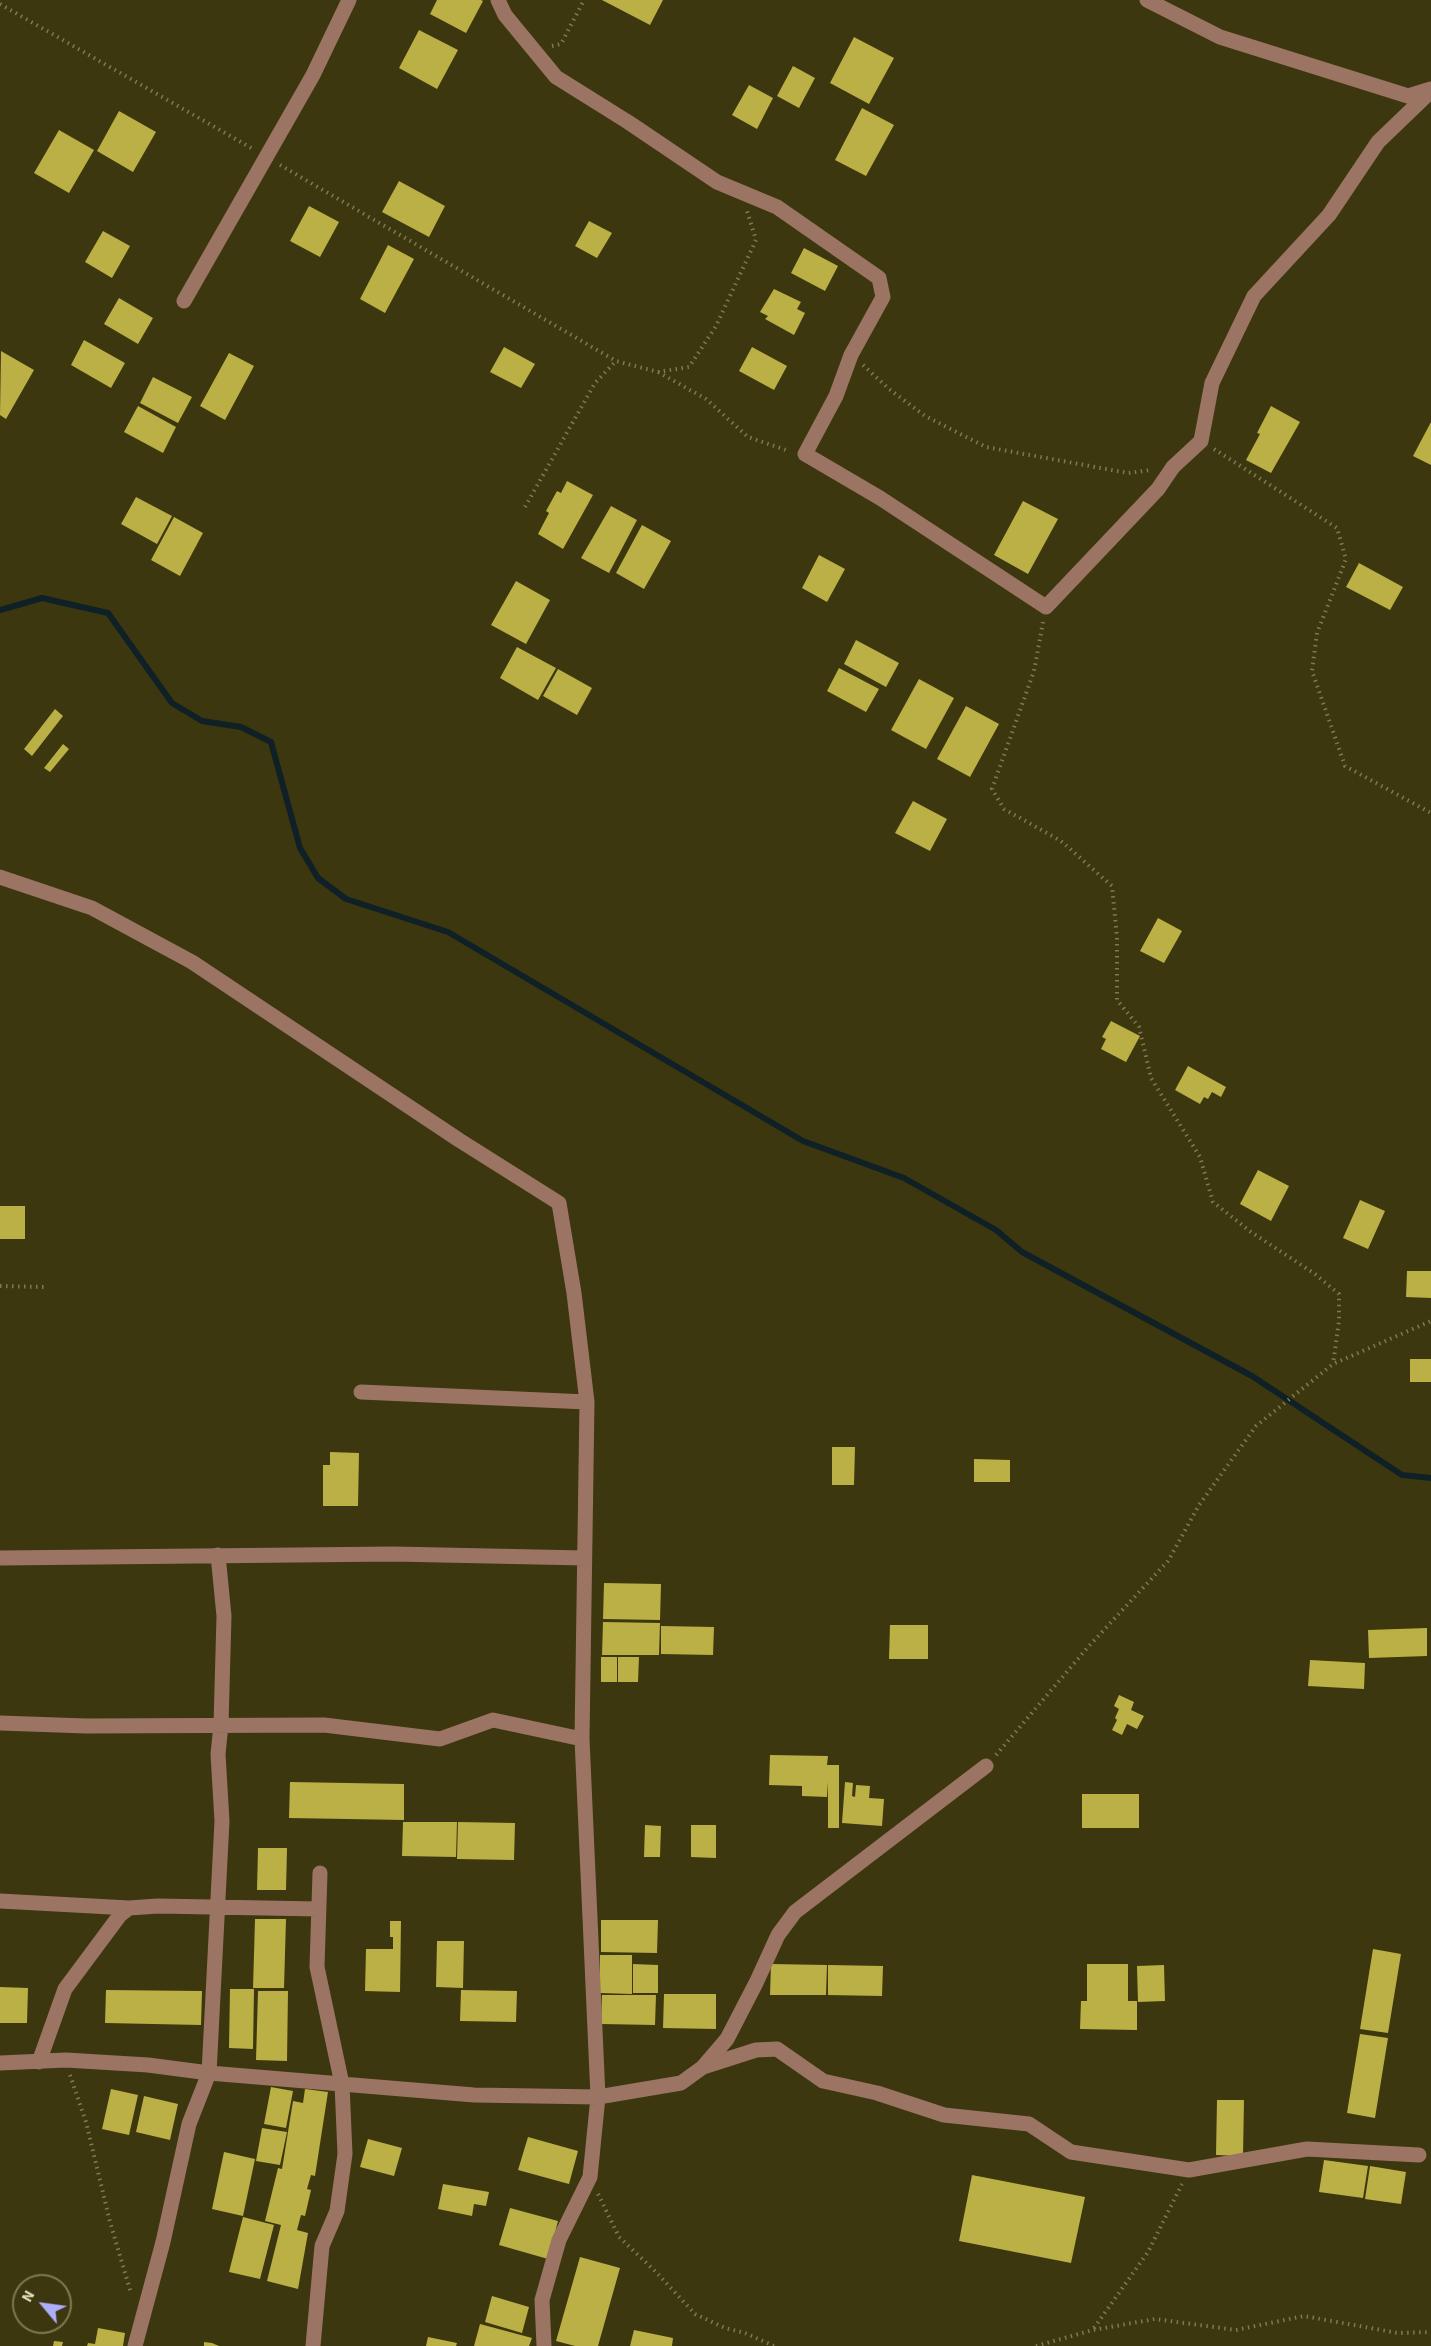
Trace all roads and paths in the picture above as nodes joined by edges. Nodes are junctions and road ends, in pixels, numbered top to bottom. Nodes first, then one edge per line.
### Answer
1 (349, 0) edge
2 (498, 0) edge
3 (584, 0) edge
4 (1147, 0) edge
5 (0, 4) edge
6 (534, 51) junction
7 (1431, 90) edge
8 (266, 156) junction
9 (742, 193) junction
10 (184, 301) dead end
11 (851, 355) junction
12 (616, 361) junction
13 (658, 372) junction
14 (1201, 441) junction
15 (805, 454) junction
16 (1173, 467) junction
17 (525, 507) dead end
18 (1046, 607) junction
19 (1431, 813) edge
20 (0, 877) edge
21 (0, 1286) edge
22 (46, 1287) dead end
23 (1431, 1321) edge
24 (1333, 1364) junction
25 (361, 1392) dead end
26 (587, 1402) junction
27 (218, 1556) junction
28 (0, 1558) edge
29 (584, 1558) junction
30 (0, 1723) edge
31 (221, 1725) junction
32 (582, 1739) junction
33 (986, 1766) joint
34 (320, 1874) dead end
35 (0, 1901) edge
36 (129, 1908) junction
37 (218, 1908) junction
38 (318, 1909) junction
39 (66, 2060) junction
40 (39, 2062) junction
41 (0, 2063) edge
42 (704, 2067) junction
43 (209, 2073) junction
44 (342, 2084) junction
45 (598, 2097) junction
46 (1419, 2155) dead end
47 (1189, 2170) junction
48 (590, 2177) junction
49 (142, 2316) junction
50 (1093, 2330) junction
51 (1431, 2332) edge
52 (135, 2346) edge
53 (313, 2346) edge
54 (544, 2346) edge
55 (774, 2346) edge
56 (1036, 2346) edge

1 - 8 street
2 - 6 street
3 - 6 path
4 - 7 street
5 - 8 path
6 - 9 street
7 - 14 street
8 - 10 street
8 - 12 path
9 - 11 street
9 - 13 path
11 - 15 street
11 - 16 path
12 - 13 path
12 - 17 path
13 - 15 path
14 - 16 street
14 - 19 path
15 - 18 street
16 - 18 street
18 - 24 path
20 - 26 street
21 - 22 path
23 - 24 path
24 - 33 path
25 - 26 street
26 - 29 street
27 - 28 street
27 - 29 street
27 - 31 street
29 - 32 street
30 - 31 street
31 - 32 street
31 - 37 street
32 - 45 street
33 - 42 street
34 - 38 street
35 - 36 street
36 - 37 street
36 - 40 street
37 - 38 street
37 - 43 street
38 - 44 street
39 - 40 street
39 - 43 street
39 - 49 path
40 - 41 street
42 - 45 street
42 - 47 street
43 - 44 street
43 - 49 street
44 - 45 street
44 - 53 street
45 - 48 street
46 - 47 street
47 - 50 path
48 - 54 street
48 - 55 path
49 - 52 street
50 - 51 path
50 - 56 path

